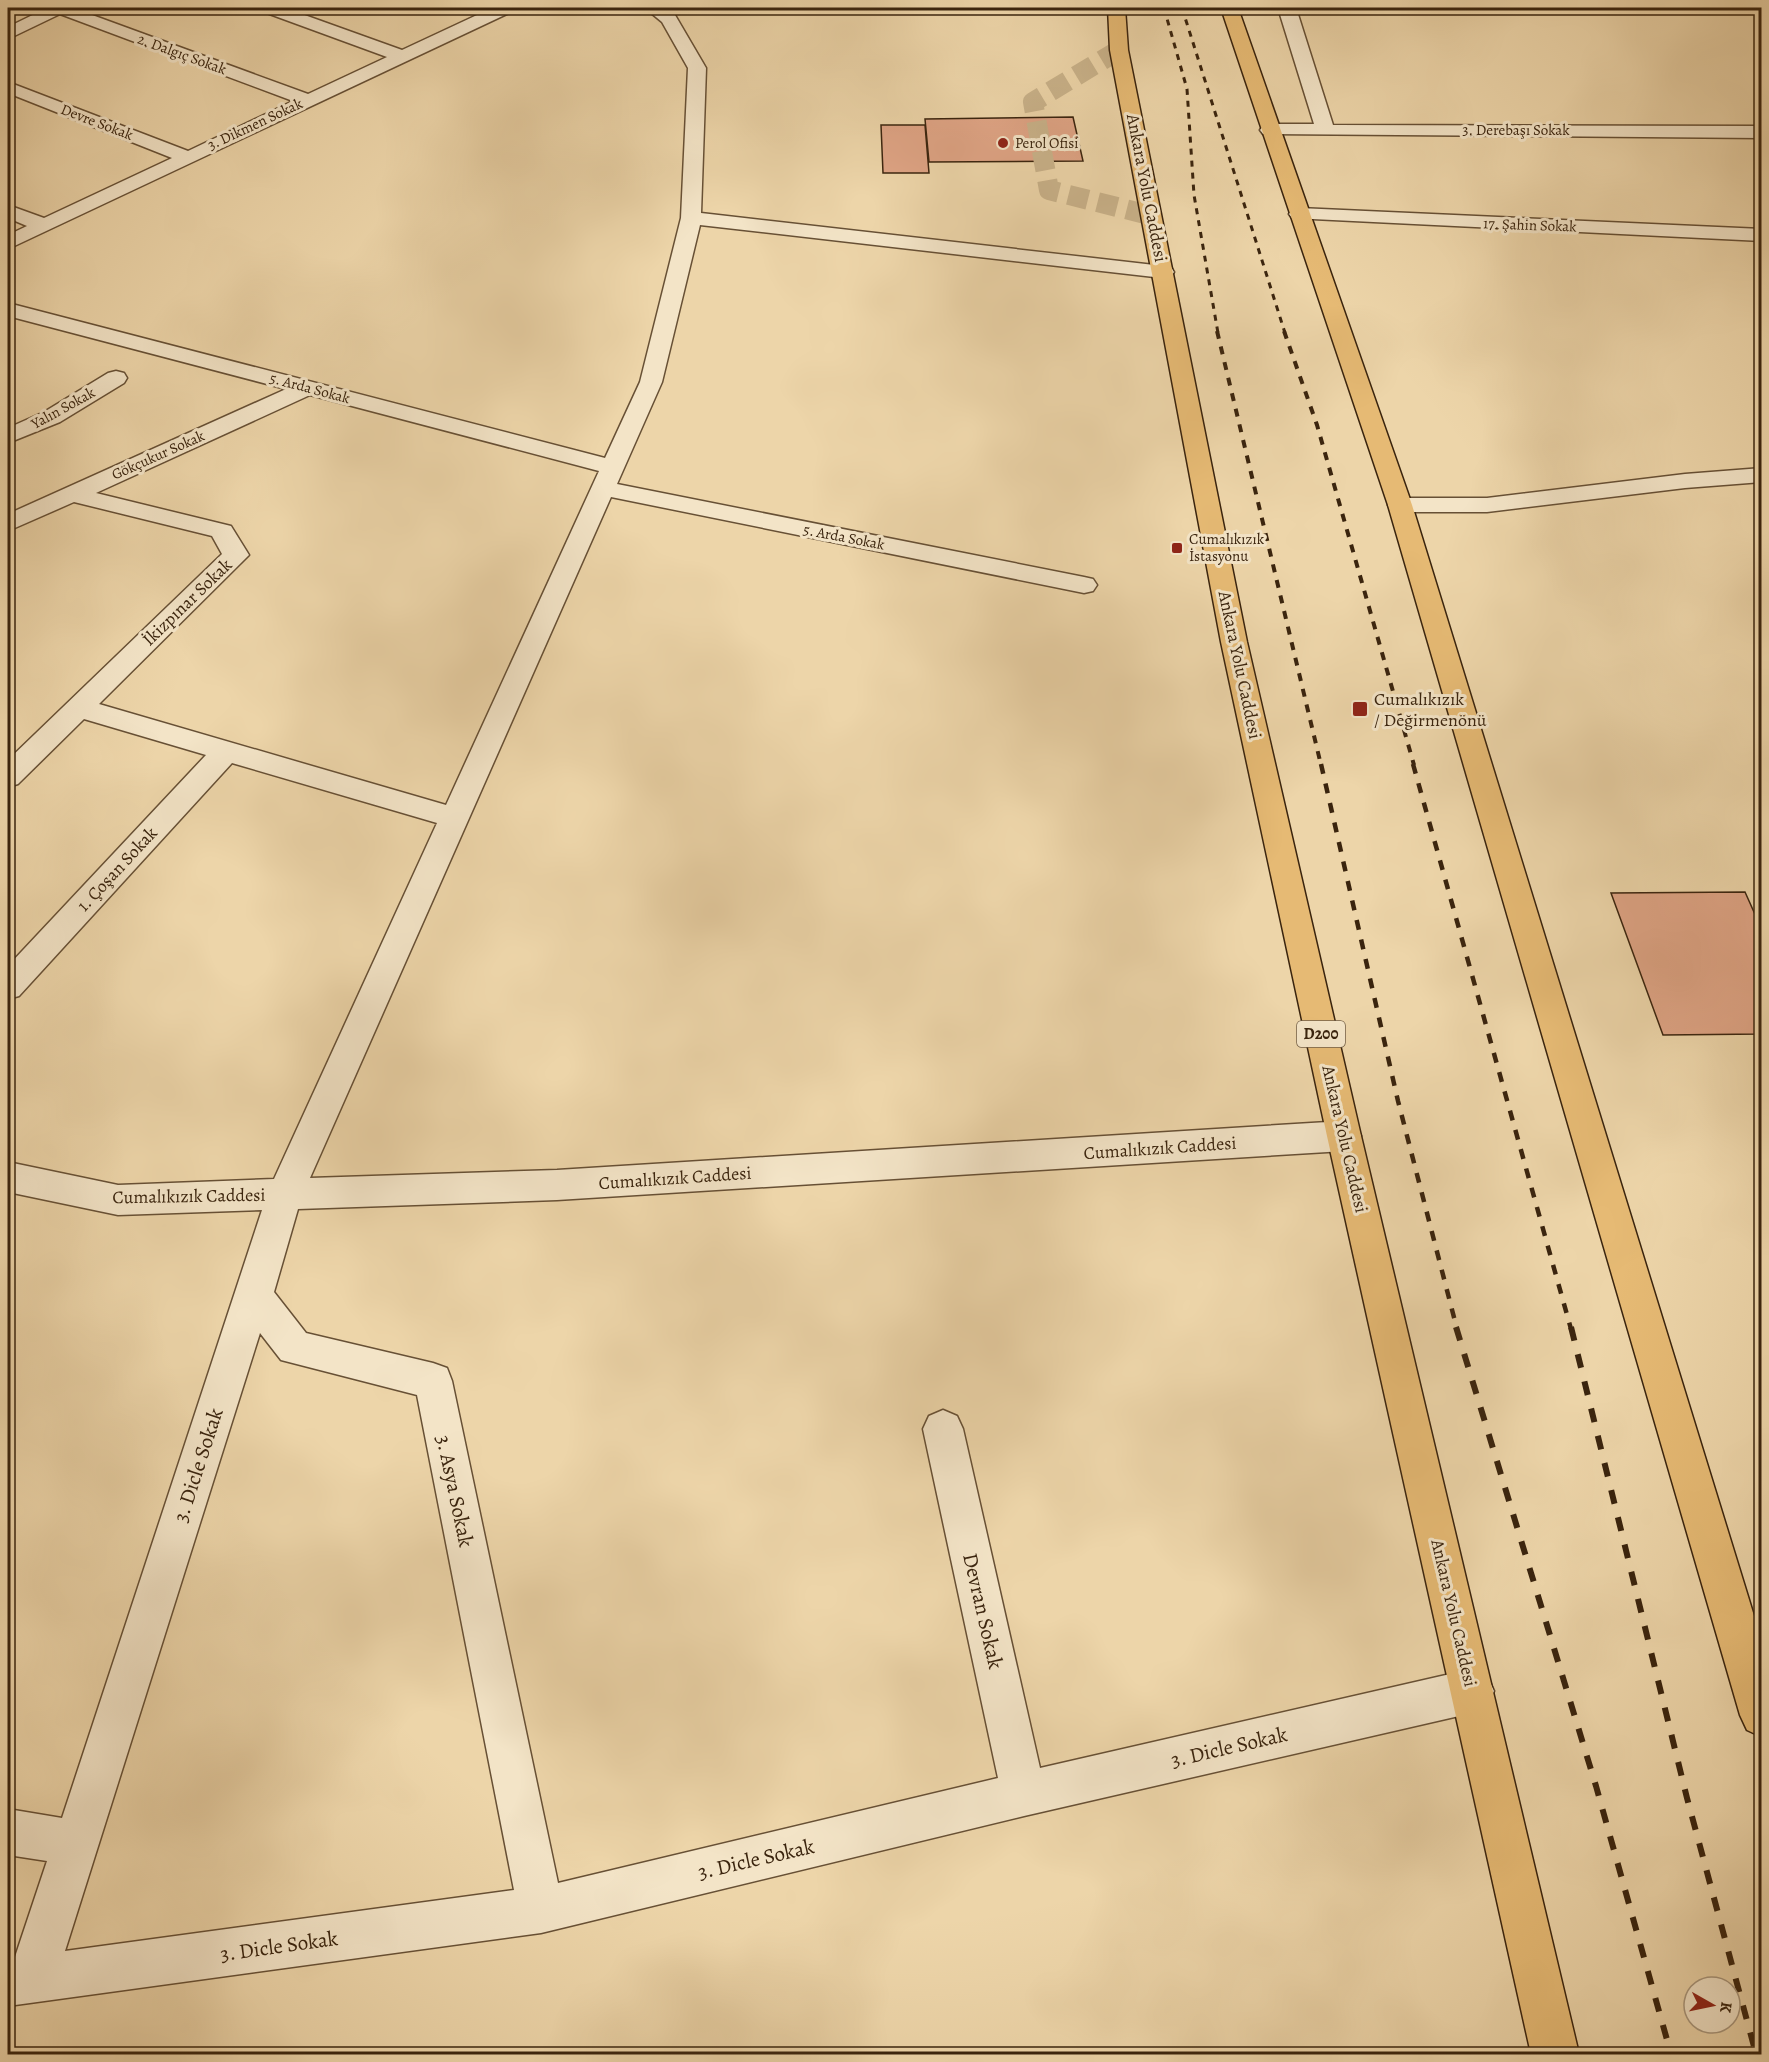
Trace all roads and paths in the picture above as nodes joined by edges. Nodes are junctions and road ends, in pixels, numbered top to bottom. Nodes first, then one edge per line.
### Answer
1 (58, 8) edge
2 (270, 8) edge
3 (505, 8) edge
4 (654, 8) edge
5 (1116, 8) edge
6 (1229, 8) edge
7 (1287, 8) edge
8 (8, 34) edge
9 (402, 56) junction
10 (8, 87) edge
11 (306, 100) junction
12 (1325, 129) junction
13 (1270, 130) junction
14 (1761, 132) edge
15 (187, 157) junction
16 (8, 211) edge
17 (1299, 214) junction
18 (691, 218) junction
19 (44, 226) junction
20 (1761, 235) edge
21 (8, 243) edge
22 (1163, 272) junction
23 (8, 309) edge
24 (116, 378) dead end
25 (309, 387) junction
26 (8, 436) edge
27 (1761, 475) edge
28 (608, 478) junction
29 (71, 494) junction
30 (1400, 505) junction
31 (8, 523) edge
32 (1084, 585) dead end
33 (79, 708) junction
34 (226, 751) junction
35 (8, 777) edge
36 (455, 818) junction
37 (8, 987) edge
38 (1344, 1136) junction
39 (8, 1177) edge
40 (285, 1194) junction
41 (254, 1295) junction
42 (943, 1429) dead end
43 (1472, 1691) junction
44 (1761, 1715) edge
45 (1024, 1794) junction
46 (8, 1832) edge
47 (76, 1843) junction
48 (541, 1910) junction
49 (20, 1980) edge
50 (1555, 2055) edge

1 - 8 street
1 - 11 street, 2. Dalgıç Sokak
2 - 9 street
3 - 9 street, 3. Dikmen Sokak
4 - 18 street
5 - 22 highway, Ankara Yolu Caddesi / D200
6 - 13 highway
7 - 12 street
9 - 11 street, 3. Dikmen Sokak
10 - 15 street, Devre Sokak
11 - 15 street, 3. Dikmen Sokak
12 - 13 street, 3. Derebaşı Sokak
12 - 14 street, 3. Derebaşı Sokak
13 - 17 highway
15 - 19 street, 3. Dikmen Sokak
16 - 19 street
17 - 20 street, 17. Şahin Sokak
17 - 30 highway
18 - 22 street
18 - 28 street
19 - 21 street, 3. Dikmen Sokak
22 - 38 highway, Ankara Yolu Caddesi / D200
23 - 25 street, 5. Arda Sokak
24 - 26 street, Yalın Sokak
25 - 28 street, 5. Arda Sokak
25 - 29 street, Gökçukur Sokak
27 - 30 street
28 - 32 street, 5. Arda Sokak
28 - 36 street
29 - 31 street, Gökçukur Sokak
29 - 33 street, İkizpınar Sokak
30 - 44 highway
33 - 34 street
33 - 35 street, İkizpınar Sokak
34 - 36 street
34 - 37 street, 1. Çoşan Sokak
36 - 40 street
38 - 40 street, Cumalıkızık Caddesi
38 - 43 highway, Ankara Yolu Caddesi / D200
39 - 40 street, Cumalıkızık Caddesi
40 - 41 street
41 - 47 street, 3. Dicle Sokak
41 - 48 street, 3. Asya Sokak
42 - 45 street, Devran Sokak
43 - 45 street, 3. Dicle Sokak
43 - 50 highway, Ankara Yolu Caddesi / D200
45 - 48 street, 3. Dicle Sokak
46 - 47 street
47 - 49 street, 3. Dicle Sokak
48 - 49 street, 3. Dicle Sokak

